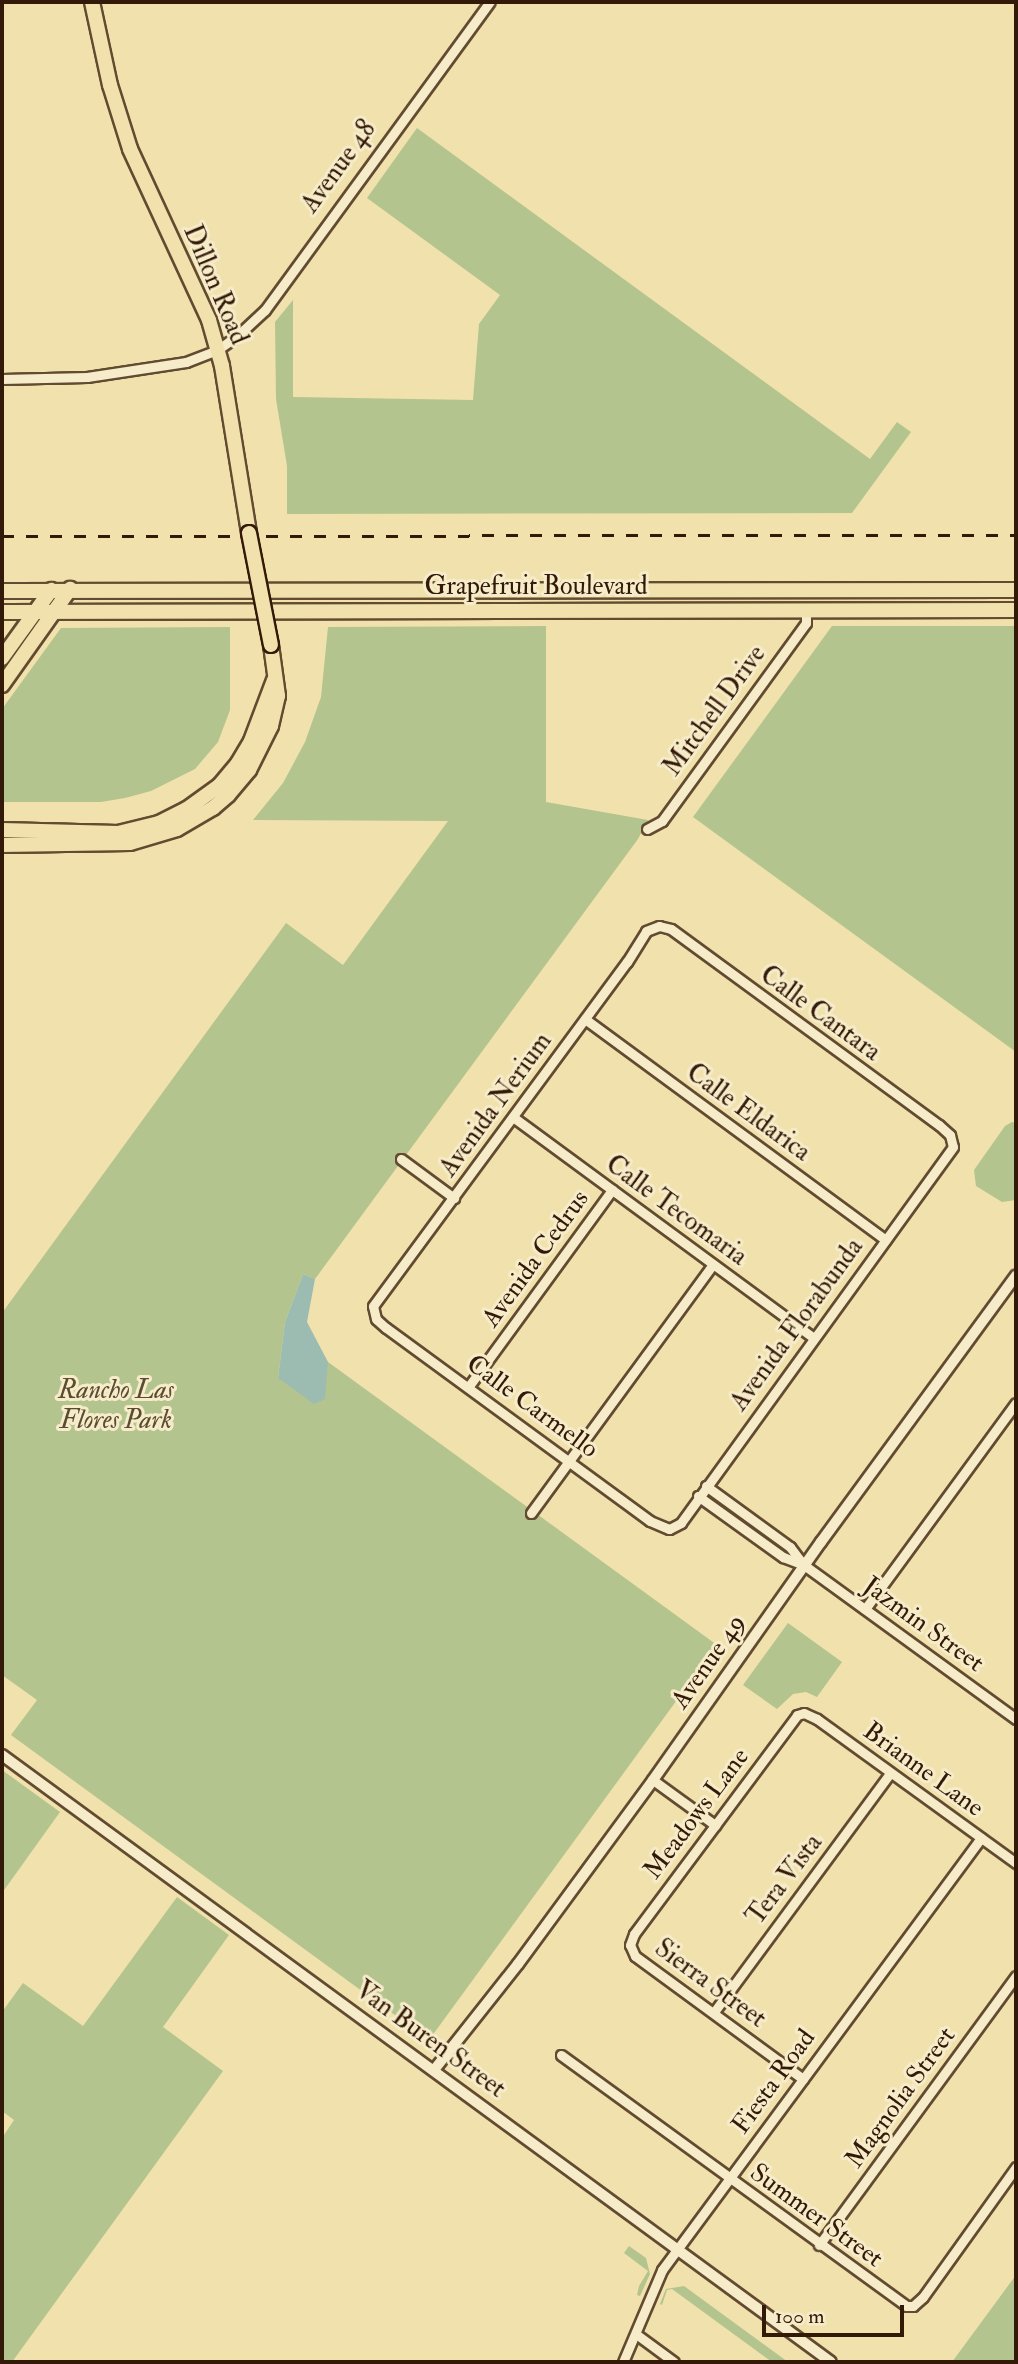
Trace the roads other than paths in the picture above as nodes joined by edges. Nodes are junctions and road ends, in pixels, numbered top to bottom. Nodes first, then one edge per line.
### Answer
1 (92, 2) edge
2 (489, 2) edge
3 (217, 350) junction
4 (2, 379) edge
5 (70, 589) junction
6 (51, 590) junction
7 (2, 591) edge
8 (1016, 591) edge
9 (1016, 610) edge
10 (35, 611) junction
11 (55, 611) junction
12 (806, 611) junction
13 (2, 612) edge
14 (2, 658) edge
15 (274, 680) junction
16 (2, 685) edge
17 (648, 829) dead end
18 (2, 830) edge
19 (2, 845) edge
20 (659, 926) joint
21 (585, 1019) junction
22 (513, 1117) junction
23 (952, 1141) joint
24 (401, 1159) dead end
25 (612, 1190) junction
26 (454, 1198) junction
27 (886, 1240) junction
28 (713, 1264) junction
29 (1016, 1276) edge
30 (374, 1313) joint
31 (814, 1338) junction
32 (469, 1386) junction
33 (1016, 1403) edge
34 (569, 1460) junction
35 (706, 1486) junction
36 (698, 1496) junction
37 (531, 1513) dead end
38 (669, 1529) joint
39 (804, 1565) junction
40 (865, 1609) junction
41 (804, 1713) joint
42 (1016, 1718) edge
43 (2, 1755) edge
44 (890, 1773) junction
45 (653, 1780) junction
46 (715, 1825) junction
47 (981, 1838) junction
48 (1016, 1864) edge
49 (630, 1945) joint
50 (1016, 1976) edge
51 (713, 2012) junction
52 (561, 2055) dead end
53 (434, 2070) junction
54 (803, 2079) junction
55 (1016, 2167) edge
56 (729, 2179) junction
57 (819, 2245) junction
58 (678, 2248) junction
59 (636, 2334) junction
60 (623, 2362) edge
61 (674, 2362) edge
62 (831, 2362) edge

1 - 3 main road, Dillon Road
2 - 3 street, Avenue 48
3 - 4 street, Avenue 48
3 - 15 main road, Dillon Road, bridge
5 - 6 main road, Grapefruit Boulevard
5 - 8 main road, Grapefruit Boulevard
5 - 11 main road
6 - 7 main road, Grapefruit Boulevard
6 - 10 main road
8 - 12 main road
9 - 12 main road, Grapefruit Boulevard
10 - 11 main road, Grapefruit Boulevard
10 - 13 main road, Grapefruit Boulevard
10 - 14 main road
11 - 12 main road, Grapefruit Boulevard
11 - 16 main road
12 - 17 street, Mitchell Drive
15 - 18 main road, Dillon Road
15 - 19 main road, Dillon Road
20 - 21 street, Avenida Nerium
20 - 23 street, Calle Cantara
21 - 22 street, Avenida Nerium
21 - 27 street, Calle Eldarica
22 - 25 street, Calle Tecomaria
22 - 26 street, Avenida Nerium
23 - 27 street, Avenida Florabunda
24 - 26 street
25 - 28 street, Calle Tecomaria
25 - 32 street, Avenida Cedrus
26 - 30 street, Avenida Nerium
27 - 31 street, Avenida Florabunda
28 - 31 street, Calle Tecomaria
28 - 34 street
29 - 39 street, Avenue 49
30 - 32 street, Calle Carmello
31 - 35 street, Avenida Florabunda
32 - 34 street, Calle Carmello
33 - 40 street
34 - 37 street
34 - 38 street, Calle Carmello
35 - 36 street, Avenida Florabunda
35 - 39 street
36 - 38 street, Avenida Florabunda
36 - 39 street
39 - 40 street, Jazmin Street
39 - 45 street, Avenue 49
40 - 42 street, Jazmin Street
41 - 44 street, Brianne Lane
41 - 46 street, Meadows Lane
43 - 53 street, Van Buren Street
44 - 47 street, Brianne Lane
44 - 51 street, Tera Vista
45 - 46 street
45 - 53 street, Avenue 49
46 - 49 street, Meadows Lane
47 - 48 street, Brianne Lane
47 - 54 street, Fiesta Road
49 - 51 street, Sierra Street
50 - 57 street, Magnolia Street
51 - 54 street, Sierra Street
52 - 56 street, Summer Street
53 - 58 street, Van Buren Street
54 - 56 street, Fiesta Road
55 - 57 street, Summer Street
56 - 57 street, Summer Street
56 - 58 street, Fiesta Road
58 - 59 street, Fiesta Road
58 - 62 street, Van Buren Street
59 - 60 street, Fiesta Road
59 - 61 street

